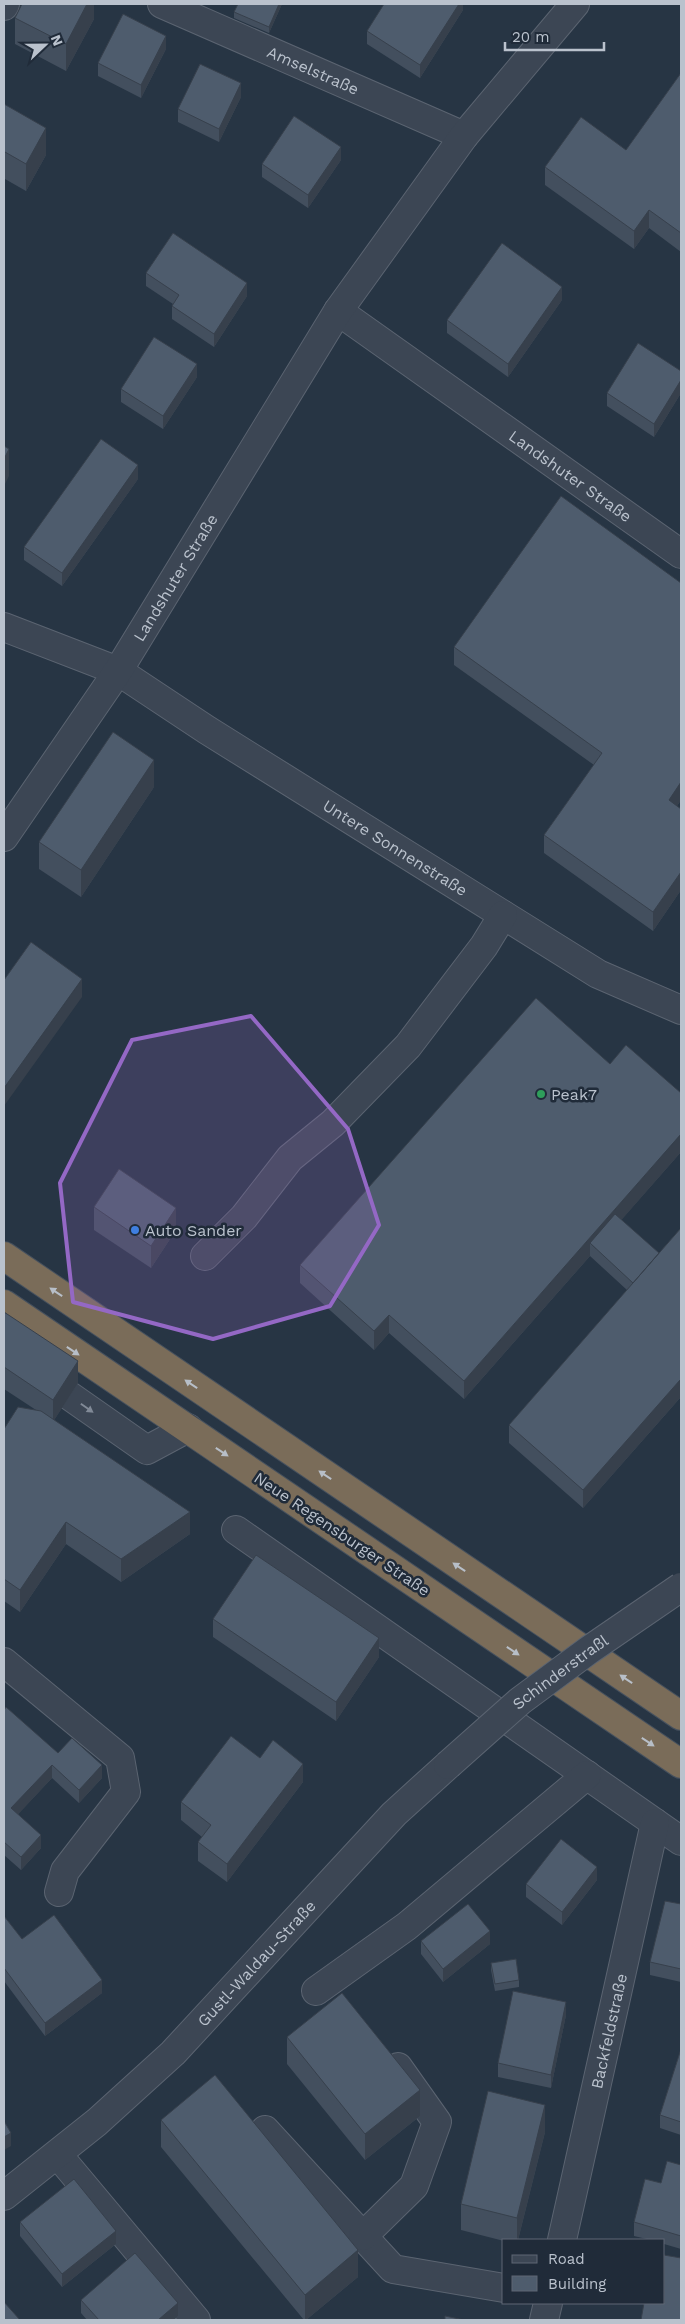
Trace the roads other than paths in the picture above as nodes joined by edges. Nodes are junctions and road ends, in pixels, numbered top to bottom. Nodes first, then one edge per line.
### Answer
1 (162, 4) edge
2 (575, 4) edge
3 (464, 136) junction
4 (338, 311) junction
5 (681, 554) edge
6 (4, 627) edge
7 (118, 671) junction
8 (4, 837) edge
9 (503, 914) junction
10 (681, 1010) edge
11 (4, 1256) edge
12 (205, 1256) dead end
13 (4, 1304) edge
14 (4, 1350) edge
15 (188, 1428) junction
16 (236, 1530) dead end
17 (681, 1587) edge
18 (4, 1662) edge
19 (681, 1716) edge
20 (681, 1764) edge
21 (448, 1765) joint
22 (587, 1776) junction
23 (655, 1823) junction
24 (681, 1841) edge
25 (59, 1892) dead end
26 (316, 1991) dead end
27 (396, 2064) edge
28 (265, 2130) dead end
29 (58, 2155) junction
30 (4, 2196) edge
31 (363, 2236) junction
32 (562, 2239) edge
33 (502, 2288) edge
34 (548, 2304) edge
35 (196, 2320) edge
36 (544, 2320) edge

1 - 3 street, Amselstraße
2 - 3 street, Landshuter Straße
3 - 4 street, Landshuter Straße
4 - 5 street, Landshuter Straße
4 - 7 street, Landshuter Straße
6 - 7 street, Untere Sonnenstraße
7 - 8 street, Landshuter Straße
7 - 9 street, Untere Sonnenstraße
9 - 10 street, Untere Sonnenstraße
9 - 12 street
19 -> 11 highway
13 -> 15 highway, Neue Regensburger Straße
14 -> 15 street
15 -> 20 highway, Neue Regensburger Straße
16 - 22 street
17 - 21 street, Schinderstraßl, bridge
18 - 25 street
21 - 29 street, Gustl-Waldau-Straße
22 - 23 street
22 - 26 street
23 - 24 street
23 - 32 street, Backfeldstraße
27 - 31 street
28 - 31 street
29 - 30 street, Gustl-Waldau-Straße
29 - 35 street
31 - 33 street
34 - 36 street

